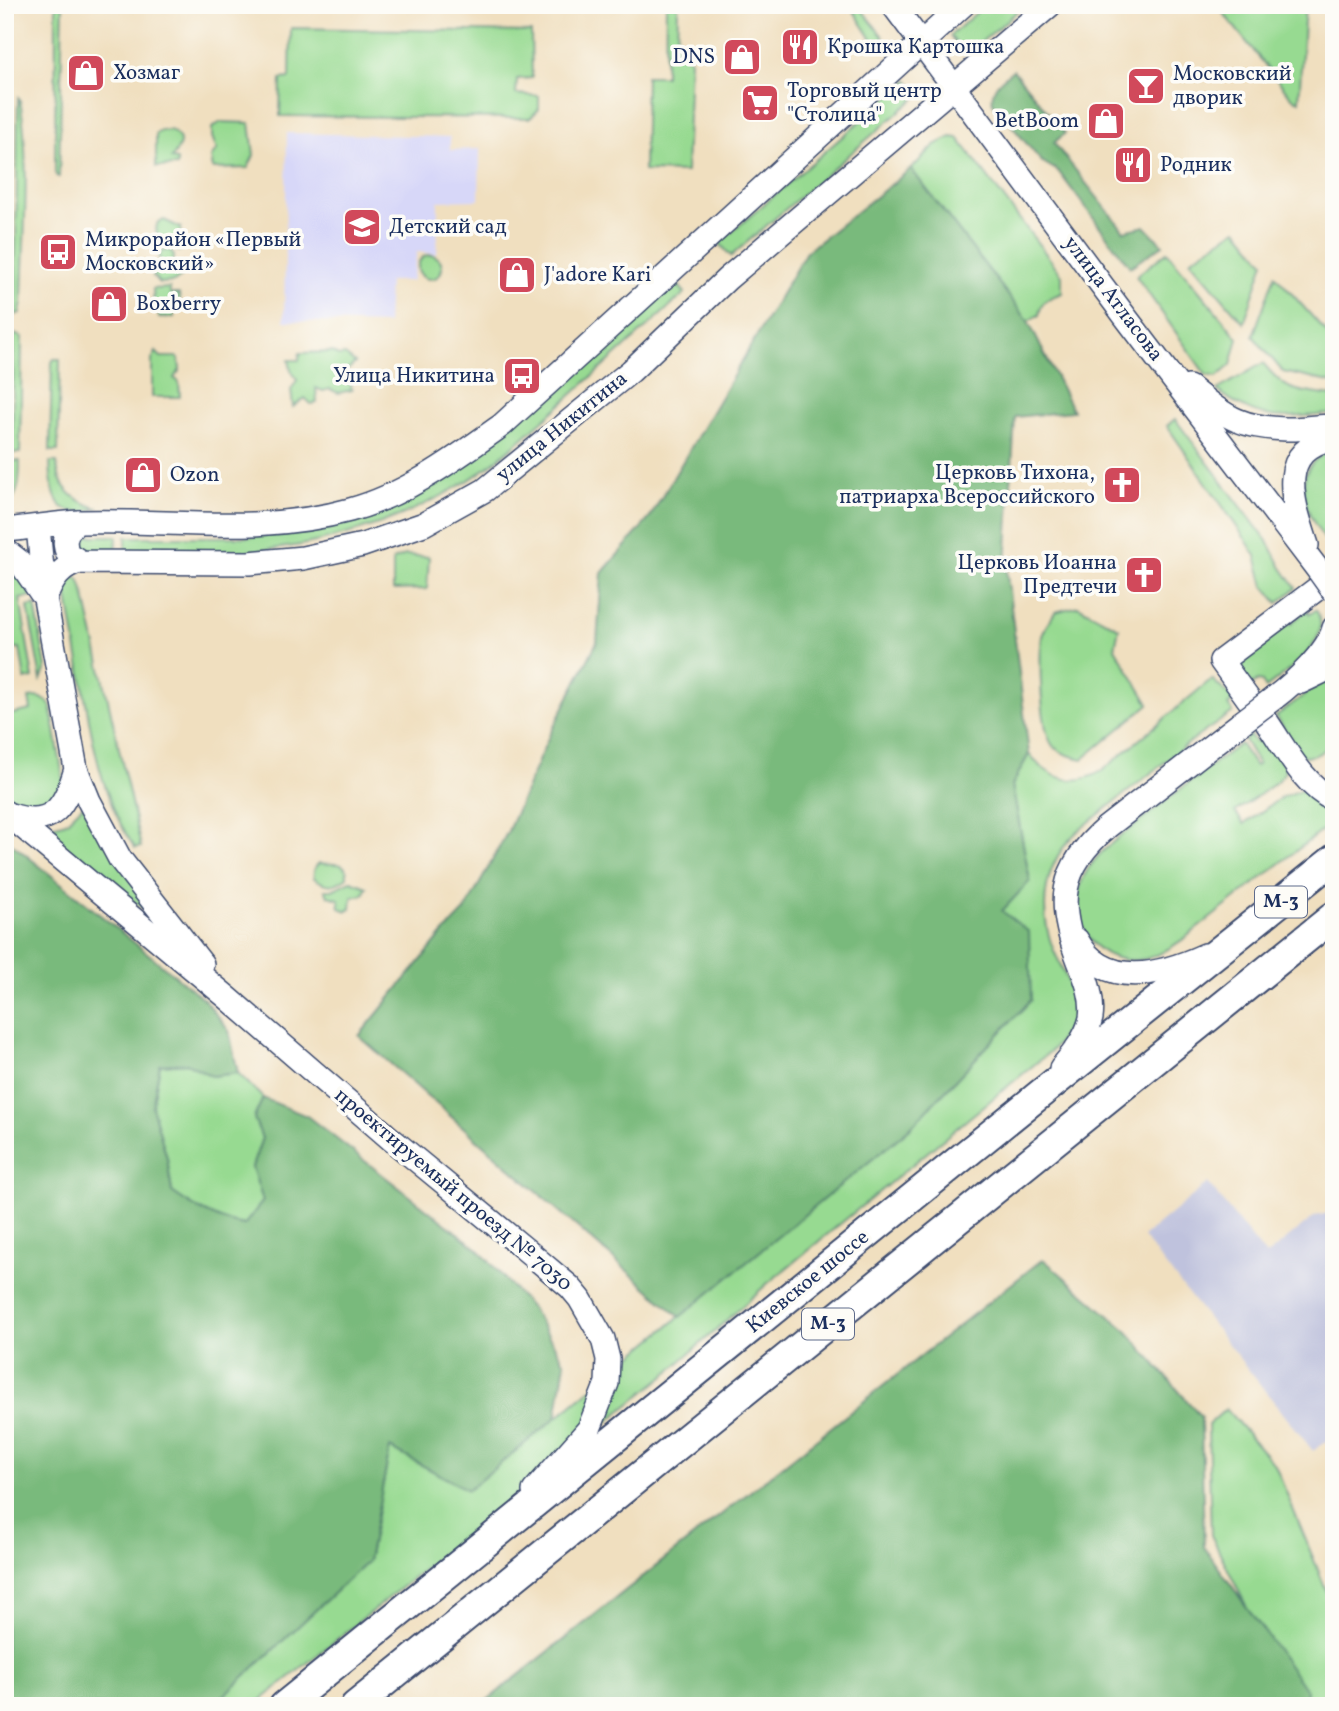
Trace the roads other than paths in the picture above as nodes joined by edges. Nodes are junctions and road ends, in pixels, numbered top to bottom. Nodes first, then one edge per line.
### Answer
1 (893, 5) edge
2 (963, 5) edge
3 (1050, 5) edge
4 (920, 44) junction
5 (953, 87) junction
6 (1164, 368) junction
7 (1334, 426) edge
8 (1334, 438) edge
9 (78, 522) junction
10 (38, 527) junction
11 (5, 530) edge
12 (5, 551) edge
13 (81, 562) junction
14 (1322, 570) edge
15 (1334, 592) edge
16 (45, 598) junction
17 (1334, 628) edge
18 (1334, 666) edge
19 (1278, 695) junction
20 (1249, 700) dead end
21 (1267, 722) dead end
22 (76, 769) junction
23 (1334, 800) edge
24 (6, 813) edge
25 (1334, 859) edge
26 (1064, 905) junction
27 (1334, 916) edge
28 (1334, 926) edge
29 (1302, 943) junction
30 (1229, 944) junction
31 (228, 998) junction
32 (1039, 1095) junction
33 (484, 1544) junction
34 (284, 1706) edge
35 (355, 1706) edge

1 - 4 street, улица Атласова
2 - 4 street, улица Никитина
3 - 5 street, улица Никитина
4 - 5 street, улица Атласова
4 - 9 street, улица Никитина
5 - 6 street, улица Атласова
5 - 13 street, улица Никитина
6 - 7 street
6 - 14 street, улица Атласова
8 - 14 street
9 - 10 street, улица Никитина
9 - 13 street
10 - 11 street, улица Никитина
10 - 16 street, проектируемый проезд № 7030
12 - 16 street
13 - 16 street
14 - 15 street, улица Атласова, bridge
14 - 20 street
16 - 22 street, проектируемый проезд № 7030
17 - 19 street
18 - 19 street
19 - 26 street, bridge
21 - 23 street
22 - 24 street
22 - 31 street, проектируемый проезд № 7030
24 - 31 street, проектируемый проезд № 7030
25 - 30 highway, Киевское шоссе / М-3
26 - 30 street
26 - 32 street
27 - 29 highway, М-3
28 - 29 street
29 - 35 highway, М-3
30 - 32 highway, Киевское шоссе / М-3
31 - 33 street, проектируемый проезд № 7030
32 - 33 highway, Киевское шоссе / М-3
33 - 34 highway, Киевское шоссе / М-3

